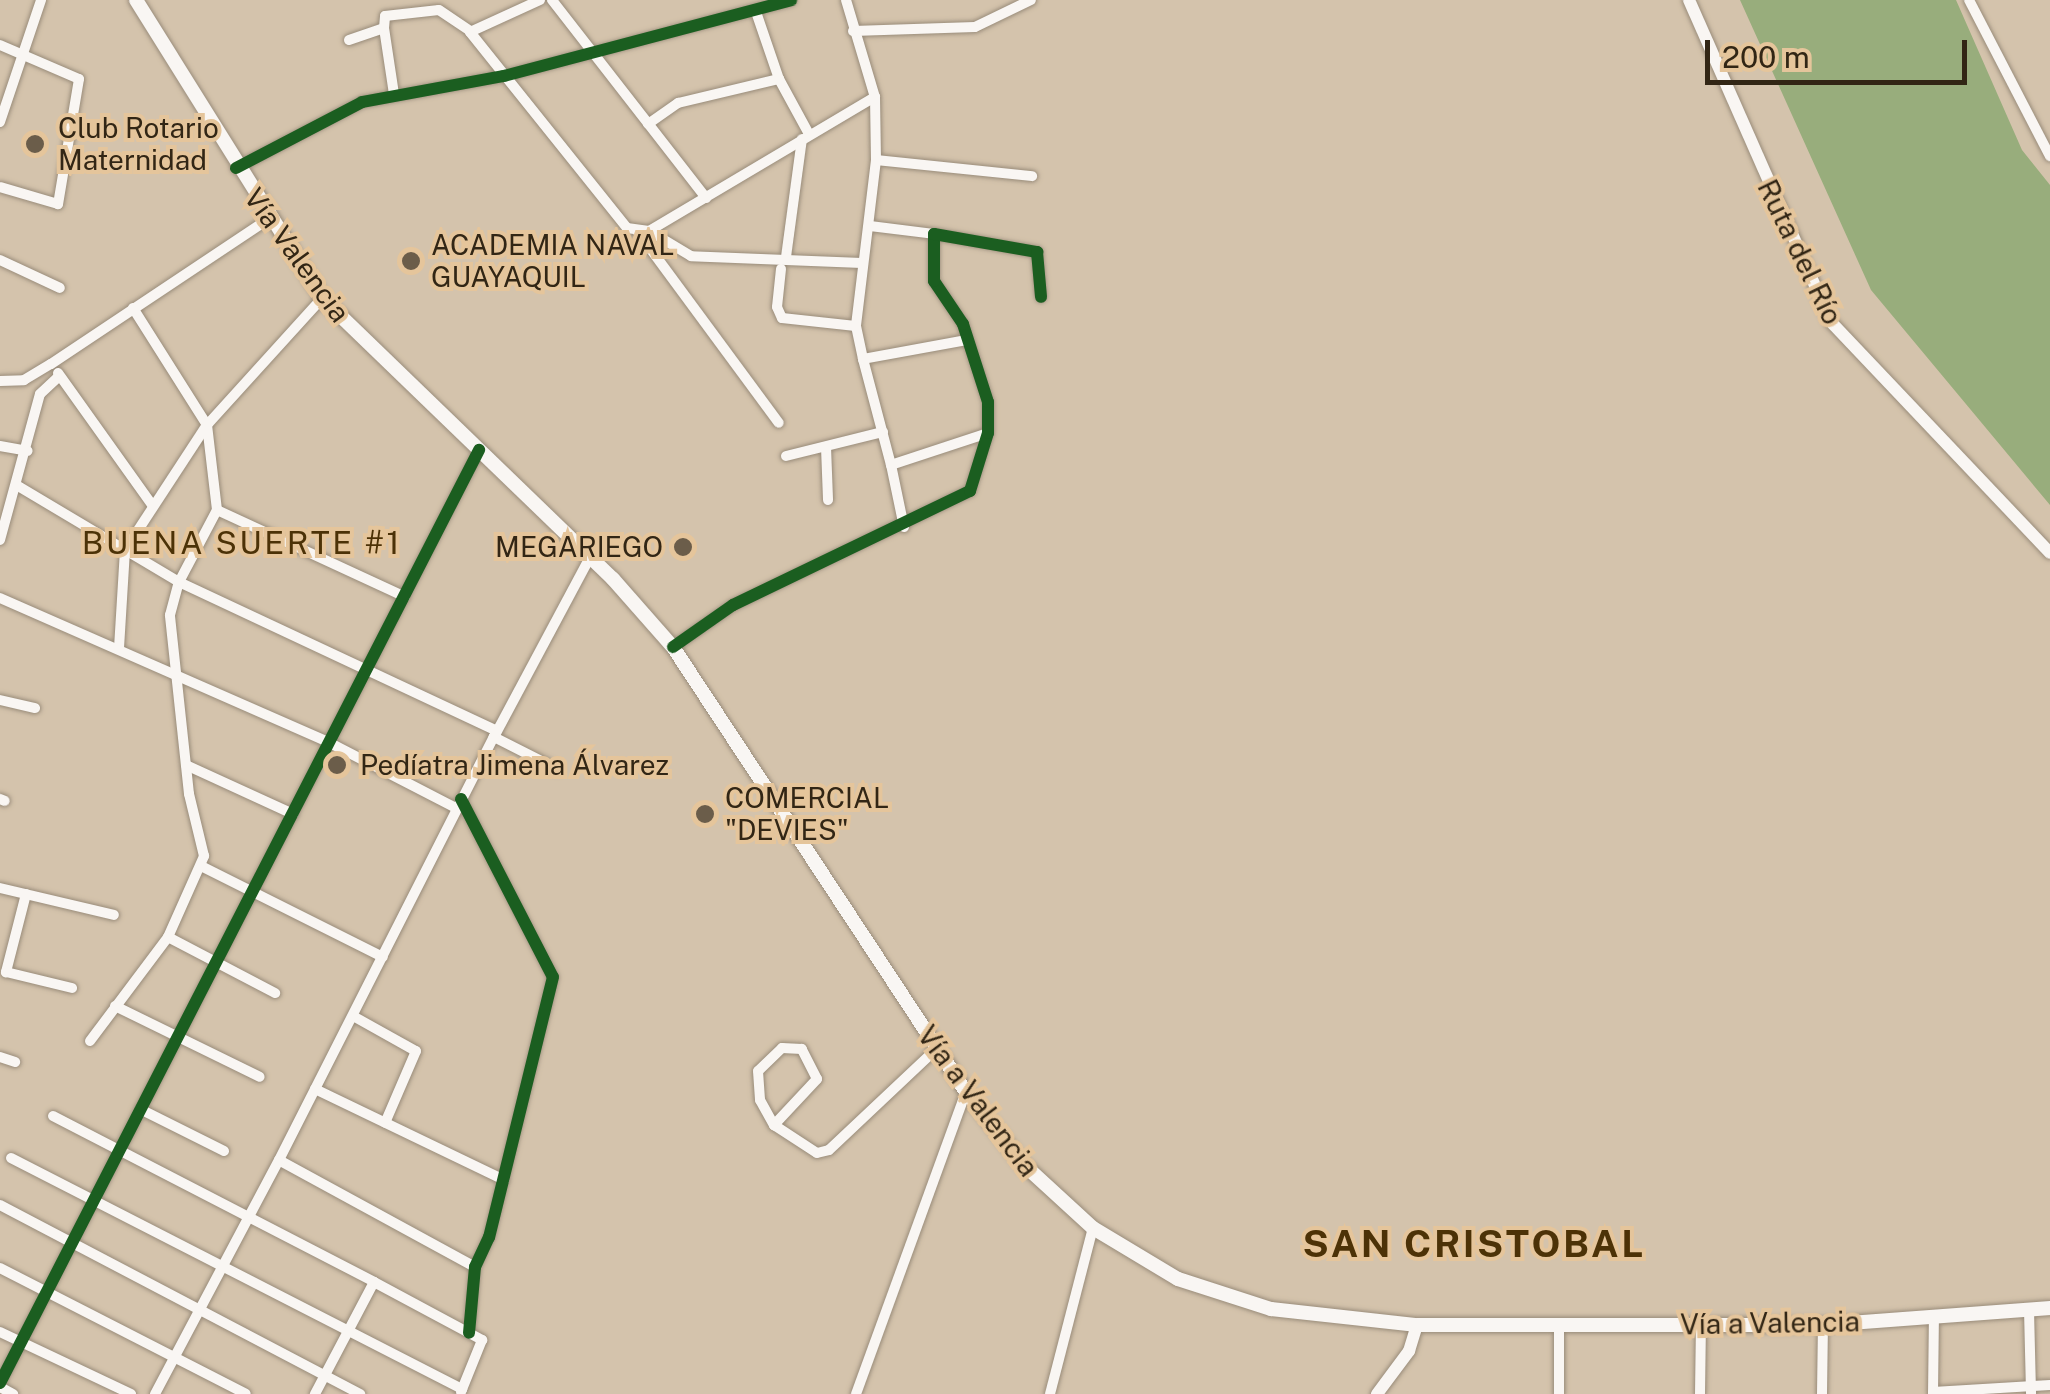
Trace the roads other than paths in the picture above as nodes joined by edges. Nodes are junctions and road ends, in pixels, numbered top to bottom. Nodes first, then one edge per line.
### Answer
1 (41, 0) edge
2 (136, 0) edge
3 (540, 0) edge
4 (552, 0) edge
5 (742, 0) edge
6 (791, 0) edge
7 (846, 0) edge
8 (1032, 0) edge
9 (1689, 0) edge
10 (1969, 0) edge
11 (1010, 5) edge
12 (756, 12) junction
13 (743, 17) junction
14 (384, 28) junction
15 (470, 30) junction
16 (853, 31) junction
17 (349, 40) dead end
18 (0, 45) edge
19 (591, 52) junction
20 (20, 56) junction
21 (504, 76) junction
22 (779, 79) junction
23 (394, 94) junction
24 (875, 97) junction
25 (0, 122) edge
26 (648, 124) junction
27 (806, 136) junction
28 (2050, 156) edge
29 (876, 160) junction
30 (236, 168) junction
31 (1032, 176) dead end
32 (0, 187) edge
33 (706, 198) junction
34 (268, 220) junction
35 (870, 226) junction
36 (644, 232) junction
37 (934, 234) junction
38 (654, 253) junction
39 (691, 256) junction
40 (786, 257) junction
41 (0, 260) edge
42 (862, 263) junction
43 (781, 269) dead end
44 (60, 288) dead end
45 (322, 298) junction
46 (1041, 298) dead end
47 (133, 308) junction
48 (856, 326) junction
49 (966, 340) junction
50 (863, 358) junction
51 (51, 364) junction
52 (59, 376) junction
53 (0, 380) edge
54 (779, 423) dead end
55 (207, 425) junction
56 (883, 432) junction
57 (988, 433) junction
58 (0, 446) edge
59 (826, 447) junction
60 (479, 450) junction
61 (28, 452) junction
62 (786, 456) dead end
63 (891, 465) junction
64 (18, 486) junction
65 (828, 500) dead end
66 (152, 505) junction
67 (217, 510) junction
68 (4, 517) edge
69 (904, 527) junction
70 (0, 540) edge
71 (125, 550) junction
72 (2050, 553) edge
73 (590, 556) junction
74 (178, 582) junction
75 (405, 597) junction
76 (0, 598) edge
77 (673, 646) junction
78 (118, 648) junction
79 (367, 670) junction
80 (178, 675) junction
81 (0, 700) edge
82 (35, 708) dead end
83 (495, 734) junction
84 (330, 743) junction
85 (186, 766) junction
86 (557, 768) dead end
87 (459, 804) junction
88 (294, 814) junction
89 (204, 867) junction
90 (0, 888) edge
91 (255, 890) junction
92 (26, 894) junction
93 (114, 915) dead end
94 (168, 937) junction
95 (383, 957) junction
96 (217, 961) junction
97 (3, 971) edge
98 (72, 988) dead end
99 (275, 993) dead end
100 (115, 1006) junction
101 (352, 1016) junction
102 (178, 1036) junction
103 (90, 1041) dead end
104 (936, 1050) junction
105 (0, 1058) edge
106 (15, 1062) dead end
107 (260, 1077) dead end
108 (315, 1090) junction
109 (966, 1092) junction
110 (140, 1109) junction
111 (53, 1116) dead end
112 (385, 1123) junction
113 (774, 1125) junction
114 (118, 1150) junction
115 (224, 1151) dead end
116 (11, 1158) dead end
117 (279, 1160) junction
118 (504, 1180) junction
119 (92, 1200) junction
120 (0, 1206) edge
121 (248, 1218) junction
122 (1093, 1228) junction
123 (70, 1242) junction
124 (224, 1264) junction
125 (0, 1268) edge
126 (476, 1268) junction
127 (374, 1282) junction
128 (46, 1292) junction
129 (2050, 1308) edge
130 (200, 1309) junction
131 (2029, 1310) junction
132 (1934, 1317) junction
133 (1416, 1325) junction
134 (1823, 1325) junction
135 (1559, 1326) junction
136 (1702, 1326) junction
137 (350, 1327) junction
138 (0, 1332) edge
139 (468, 1333) junction
140 (21, 1342) junction
141 (174, 1358) junction
142 (326, 1375) junction
143 (0, 1385) edge
144 (2050, 1385) edge
145 (2031, 1390) edge
146 (461, 1392) edge
147 (1933, 1393) edge
148 (13, 1394) edge
149 (131, 1394) edge
150 (155, 1394) edge
151 (246, 1394) edge
152 (316, 1394) edge
153 (360, 1394) edge
154 (856, 1394) edge
155 (1050, 1394) edge
156 (1377, 1394) edge
157 (1558, 1394) edge
158 (1700, 1394) edge
159 (1822, 1394) edge

1 - 20 street
2 - 30 highway, Vía Valencia
3 - 15 street
4 - 19 street
5 - 13 street
6 - 12 street
7 - 16 street
8 - 11 street
9 - 72 main road, Ruta del Río
10 - 28 street
11 - 16 street
12 - 13 street
12 - 22 street
13 - 19 street
14 - 15 street
14 - 17 street
14 - 23 street
15 - 21 street
16 - 24 street
18 - 20 street
19 - 21 street
19 - 26 street
20 - 25 street
20 - 32 street
21 - 23 street
21 - 36 street
22 - 26 street
22 - 27 street
23 - 30 street
24 - 27 street
24 - 29 street
26 - 33 street
27 - 33 street
27 - 40 street
29 - 31 street
29 - 35 street
30 - 34 highway, Vía Valencia
33 - 36 street
34 - 45 highway, Vía Valencia
34 - 47 street
35 - 37 street
35 - 42 street
36 - 38 street
36 - 39 street
37 - 46 street
37 - 49 street
38 - 39 street
38 - 54 street
39 - 40 street
40 - 42 street
41 - 44 street
42 - 48 street
43 - 48 street
45 - 55 street
45 - 60 highway, Vía Valencia
47 - 51 street
47 - 55 street
48 - 50 street
49 - 50 street
49 - 57 street
50 - 56 street
51 - 52 street
51 - 53 street
52 - 61 street
52 - 66 street
55 - 66 street
55 - 67 street
56 - 59 street
56 - 63 street
57 - 63 street
57 - 69 street
58 - 61 street
59 - 62 street
59 - 65 street
60 - 73 highway, Vía Valencia
60 - 75 street
61 - 64 street
63 - 69 street
64 - 68 street
64 - 71 street
66 - 71 street
67 - 74 street
67 - 75 street
68 - 70 street
69 - 77 street
71 - 74 street
71 - 78 street
73 - 77 highway, Vía a Valencia
73 - 83 street
74 - 79 street
74 - 80 street
75 - 79 street
76 - 78 street
77 - 104 highway, Vía a Valencia
78 - 80 street
79 - 83 street
79 - 84 street
80 - 84 street
80 - 85 street
81 - 82 street
83 - 86 street
83 - 87 street
84 - 87 street
84 - 88 street
85 - 88 street
85 - 89 street
87 - 95 street
87 - 118 street
88 - 91 street
89 - 91 street
89 - 94 street
90 - 92 street
91 - 95 street
91 - 96 street
92 - 93 street
92 - 97 street
94 - 96 street
94 - 100 street
95 - 101 street
96 - 99 street
96 - 102 street
97 - 98 street
100 - 102 street
100 - 103 street
101 - 108 street
101 - 112 street
102 - 107 street
102 - 110 street
104 - 109 highway, Vía a Valencia
104 - 113 street
105 - 106 street
108 - 112 street
108 - 117 street
109 - 122 highway, Vía a Valencia
109 - 154 street
110 - 114 street
110 - 115 street
111 - 114 street
112 - 118 street
113 - 113 street
114 - 119 street
114 - 121 street
116 - 119 street
117 - 121 street
117 - 126 street
118 - 126 street
119 - 123 street
119 - 124 street
120 - 123 street
121 - 124 street
121 - 127 street
122 - 133 highway, Vía a Valencia
122 - 155 street
123 - 128 street
123 - 130 street
124 - 130 street
124 - 137 street
125 - 128 street
126 - 139 street
127 - 137 street
127 - 139 street
128 - 140 street
128 - 141 street
129 - 131 highway, Vía a Valencia
130 - 141 street
130 - 142 street
131 - 132 highway, Vía a Valencia
131 - 145 street
132 - 134 highway, Vía a Valencia
132 - 147 street
133 - 135 highway, Vía a Valencia
133 - 156 main road
134 - 136 highway, Vía a Valencia
134 - 159 street
135 - 136 highway, Vía a Valencia
135 - 157 street
136 - 158 street
137 - 142 street
137 - 146 street
138 - 140 street
139 - 146 street
140 - 143 street
140 - 149 street
141 - 150 street
141 - 151 street
142 - 152 street
142 - 153 street
143 - 148 street
144 - 145 street
145 - 147 street

